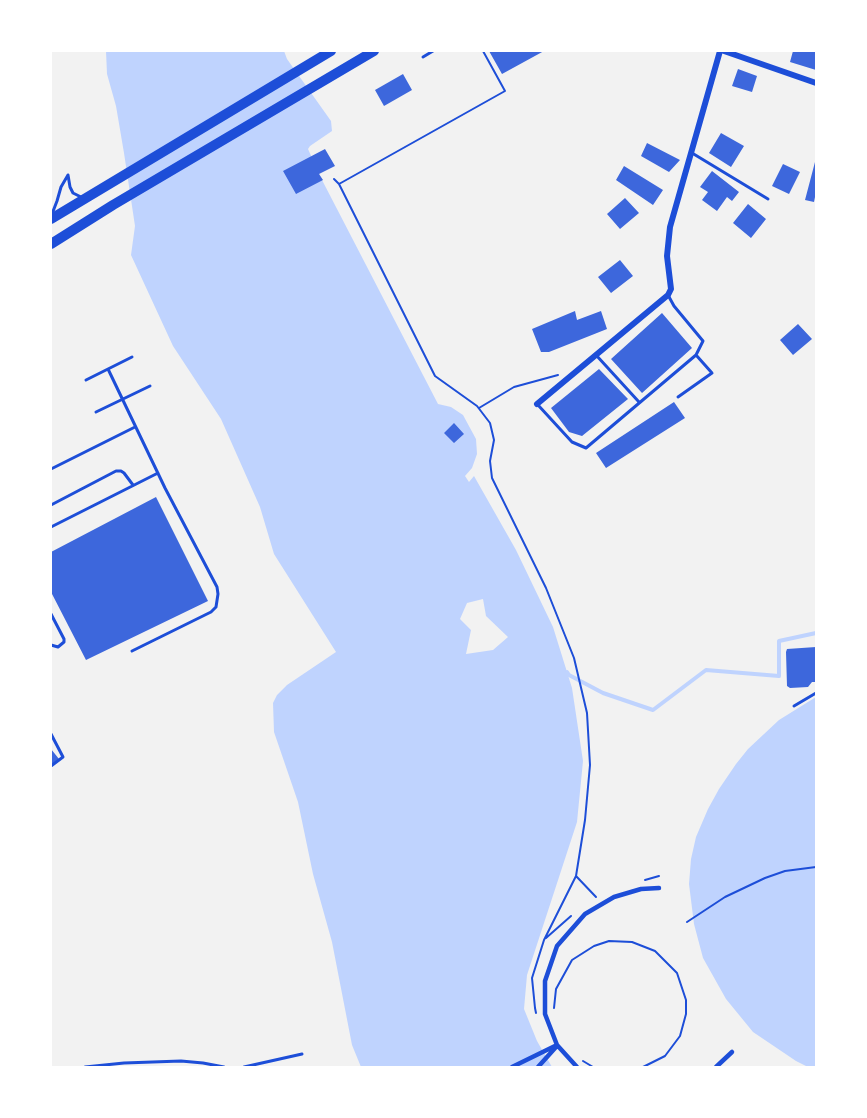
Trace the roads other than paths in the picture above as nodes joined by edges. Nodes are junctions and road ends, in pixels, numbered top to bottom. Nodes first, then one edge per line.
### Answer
1 (331, 51) edge
2 (374, 51) edge
3 (433, 51) edge
4 (722, 51) edge
5 (423, 57) dead end
6 (816, 83) edge
7 (692, 153) junction
8 (86, 198) junction
9 (768, 199) dead end
10 (51, 217) edge
11 (51, 244) edge
12 (668, 295) junction
13 (596, 355) junction
14 (696, 355) junction
15 (132, 357) dead end
16 (108, 369) junction
17 (86, 380) dead end
18 (150, 386) dead end
19 (678, 397) dead end
20 (122, 399) junction
21 (640, 403) junction
22 (537, 404) joint
23 (96, 412) dead end
24 (135, 427) junction
25 (51, 468) edge
26 (158, 473) junction
27 (133, 485) junction
28 (51, 505) edge
29 (51, 527) edge
30 (51, 614) edge
31 (52, 620) edge
32 (51, 645) edge
33 (132, 651) dead end
34 (816, 693) edge
35 (794, 706) dead end
36 (51, 734) edge
37 (51, 766) edge
38 (659, 888) dead end
39 (557, 1045) junction
40 (732, 1052) dead end
41 (302, 1054) dead end
42 (85, 1067) edge
43 (224, 1067) edge
44 (244, 1067) edge
45 (512, 1067) edge
46 (538, 1067) edge
47 (577, 1067) edge
48 (716, 1067) edge

1 - 8 main road
2 - 11 main road
3 - 5 lane
4 - 6 street
4 - 7 street
7 - 9 lane
7 - 12 street
8 - 10 main road
8 - 10 lane
12 - 13 street
12 - 14 lane
13 - 21 lane
13 - 22 street
14 - 19 lane
14 - 21 lane
15 - 16 lane
16 - 17 lane
16 - 20 lane
18 - 20 lane
20 - 23 lane
20 - 24 lane
21 - 22 lane
24 - 25 lane
24 - 26 lane
26 - 27 lane
26 - 33 lane
27 - 28 lane
27 - 29 lane
30 - 31 lane
31 - 32 lane
34 - 35 lane
36 - 37 lane
38 - 39 street
39 - 45 street
39 - 46 street
39 - 47 street
40 - 48 street
41 - 44 lane
42 - 43 lane

